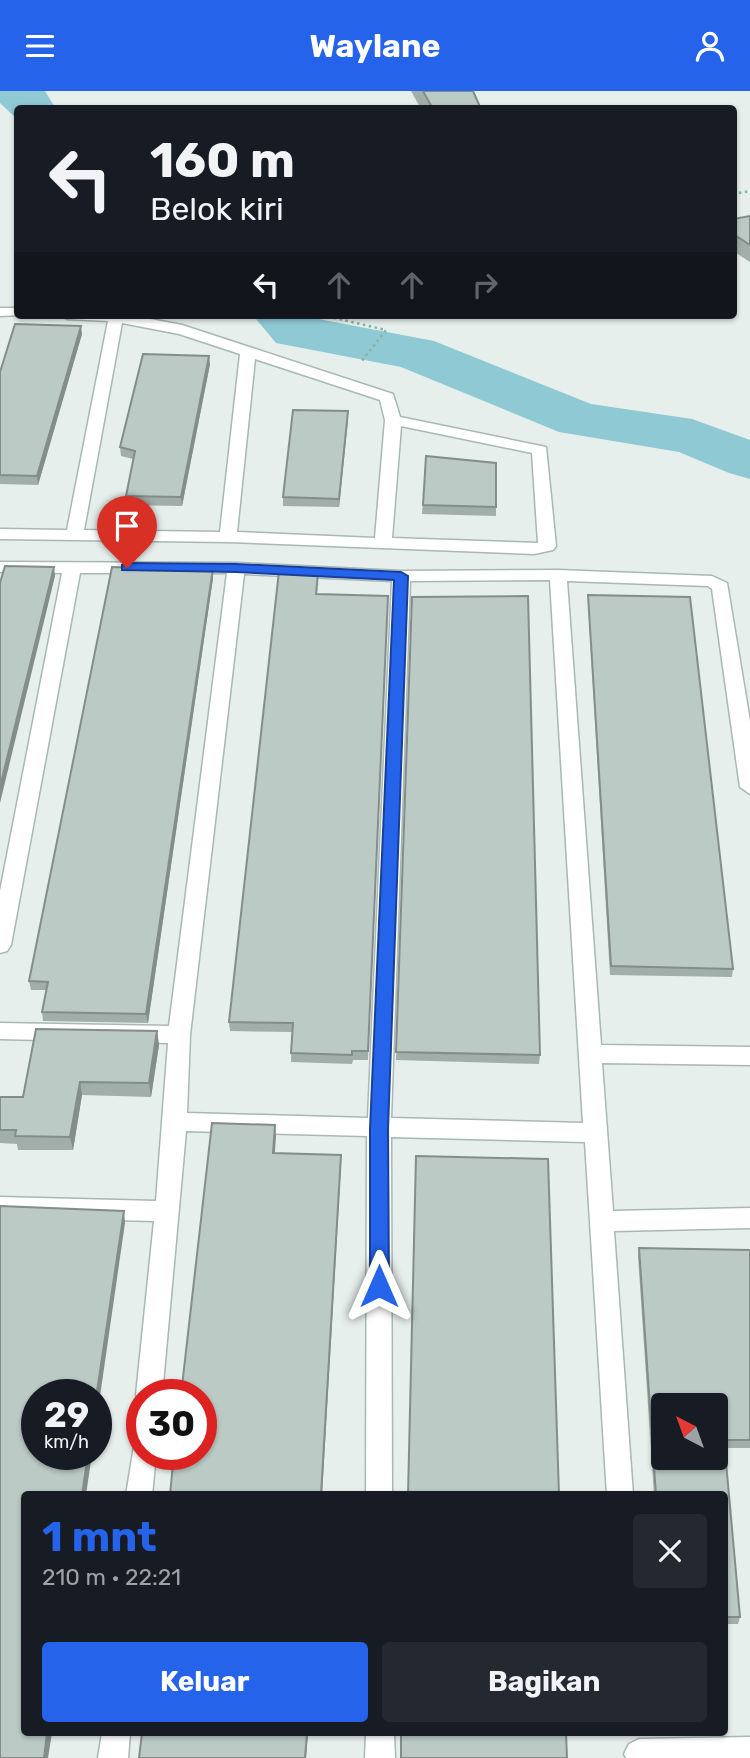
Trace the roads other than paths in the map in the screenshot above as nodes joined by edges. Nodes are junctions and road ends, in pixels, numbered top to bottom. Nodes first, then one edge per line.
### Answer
1 (116, 319) edge
2 (126, 319) edge
3 (248, 354) junction
4 (393, 420) junction
5 (0, 534) edge
6 (75, 534) junction
7 (228, 537) junction
8 (383, 541) junction
9 (0, 567) edge
10 (72, 568) junction
11 (236, 568) junction
12 (558, 575) junction
13 (401, 576) junction
14 (750, 787) edge
15 (0, 945) edge
16 (0, 1031) edge
17 (179, 1035) junction
18 (592, 1054) junction
19 (750, 1056) edge
20 (175, 1122) junction
21 (379, 1129) junction
22 (596, 1133) junction
23 (0, 1207) edge
24 (167, 1211) junction
25 (750, 1218) edge
26 (601, 1221) junction
27 (151, 1379) edge
28 (141, 1470) edge
29 (139, 1491) edge
30 (380, 1491) edge
31 (620, 1491) edge
32 (116, 1736) edge
33 (380, 1736) edge
34 (638, 1748) edge
35 (750, 1752) edge
36 (113, 1758) edge
37 (380, 1758) edge

1 - 6 street
2 - 3 street
3 - 4 street
3 - 7 street
4 - 8 street
4 - 8 street
5 - 6 street
6 - 7 street
7 - 8 street
9 - 10 street
10 - 11 street
10 - 15 street
11 - 13 street
11 - 17 street
12 - 13 street
12 - 14 street
12 - 18 street
13 - 21 street
16 - 17 street
17 - 20 street
18 - 19 street
18 - 22 street
20 - 21 street
20 - 24 street
21 - 22 street
21 - 30 street
22 - 26 street
23 - 24 street
24 - 27 street
25 - 26 street
26 - 31 street
28 - 29 street
32 - 36 street
33 - 37 street
34 - 35 street

